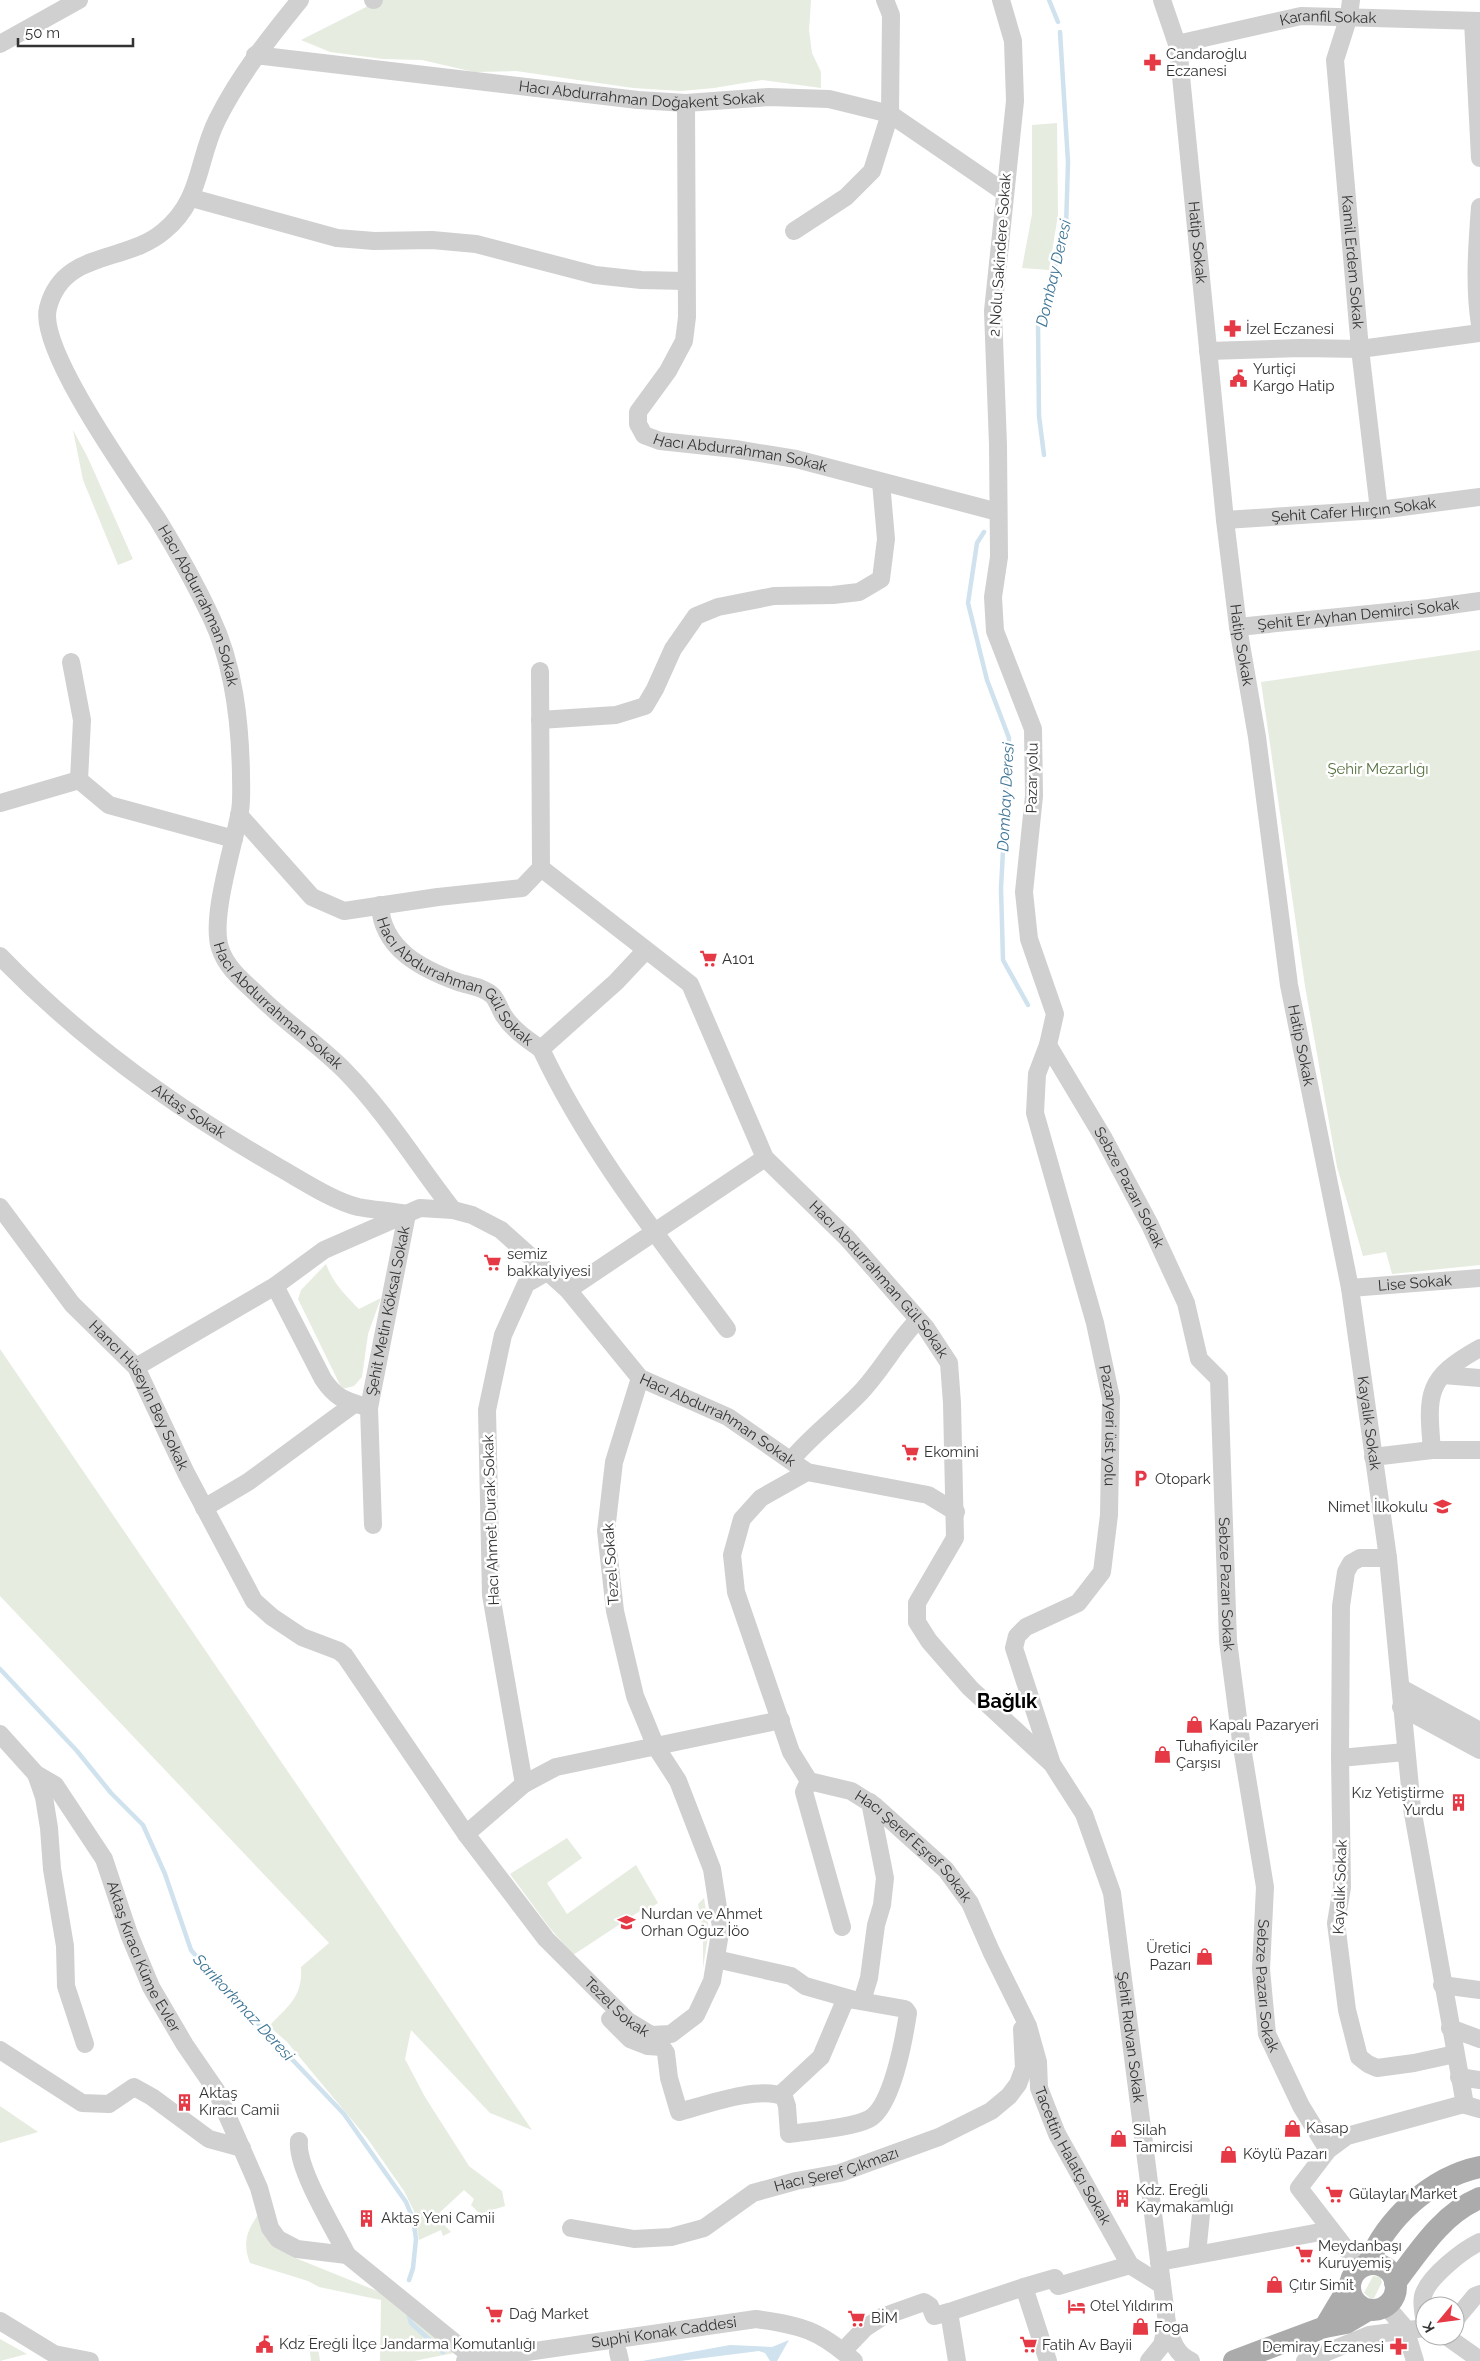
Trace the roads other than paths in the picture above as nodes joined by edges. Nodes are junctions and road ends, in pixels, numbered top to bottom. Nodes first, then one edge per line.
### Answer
1 (80, 0) edge
2 (300, 0) edge
3 (886, 0) edge
4 (1001, 0) edge
5 (1162, 0) edge
6 (1350, 8) edge
7 (1477, 21) edge
8 (0, 44) edge
9 (1177, 44) junction
10 (255, 55) junction
11 (686, 103) junction
12 (890, 114) junction
13 (1480, 158) edge
14 (1004, 192) junction
15 (192, 198) junction
16 (1480, 207) edge
17 (794, 231) dead end
18 (686, 281) junction
19 (1480, 325) edge
20 (1480, 332) edge
21 (1360, 349) junction
22 (1208, 351) junction
23 (881, 482) junction
24 (1480, 497) edge
25 (1379, 510) junction
26 (998, 512) junction
27 (1225, 520) junction
28 (1480, 601) edge
29 (1238, 627) junction
30 (71, 662) dead end
31 (540, 671) dead end
32 (540, 720) junction
33 (79, 780) junction
34 (0, 803) edge
35 (239, 815) junction
36 (234, 839) junction
37 (541, 868) junction
38 (380, 905) junction
39 (646, 950) junction
40 (0, 956) edge
41 (1048, 1045) junction
42 (541, 1049) junction
43 (765, 1158) junction
44 (0, 1207) edge
45 (453, 1210) junction
46 (407, 1214) junction
47 (654, 1232) junction
48 (547, 1272) junction
49 (1480, 1278) edge
50 (275, 1286) junction
51 (1350, 1288) junction
52 (568, 1290) junction
53 (918, 1320) junction
54 (727, 1329) dead end
55 (1480, 1348) edge
56 (136, 1367) junction
57 (1443, 1375) junction
58 (640, 1378) junction
59 (1480, 1378) edge
60 (362, 1406) junction
61 (1432, 1450) junction
62 (1480, 1450) edge
63 (1372, 1456) junction
64 (791, 1460) junction
65 (807, 1472) junction
66 (204, 1508) junction
67 (956, 1512) junction
68 (373, 1525) dead end
69 (1388, 1558) junction
70 (254, 1600) joint
71 (1401, 1688) junction
72 (1401, 1707) junction
73 (781, 1720) junction
74 (1480, 1731) edge
75 (0, 1734) edge
76 (656, 1747) junction
77 (1480, 1750) edge
78 (1405, 1752) junction
79 (1340, 1758) junction
80 (1052, 1764) junction
81 (36, 1774) junction
82 (808, 1781) junction
83 (524, 1784) junction
84 (870, 1802) junction
85 (466, 1834) junction
86 (842, 1927) dead end
87 (716, 1959) junction
88 (576, 1985) dead end
89 (1442, 1985) junction
90 (1480, 1990) edge
91 (854, 2000) junction
92 (1019, 2006) junction
93 (1450, 2028) junction
94 (1480, 2039) edge
95 (85, 2044) dead end
96 (0, 2050) edge
97 (1455, 2054) junction
98 (1459, 2076) junction
99 (1480, 2080) edge
100 (780, 2095) junction
101 (1462, 2104) junction
102 (1480, 2109) edge
103 (299, 2141) dead end
104 (242, 2148) junction
105 (1328, 2150) junction
106 (1480, 2167) edge
107 (1480, 2198) edge
108 (1202, 2204) dead end
109 (571, 2228) dead end
110 (1331, 2230) junction
111 (1480, 2242) edge
112 (1420, 2250) junction
113 (1197, 2254) junction
114 (347, 2255) junction
115 (1159, 2262) junction
116 (1130, 2265) junction
117 (1364, 2270) junction
118 (1395, 2283) junction
119 (1162, 2285) junction
120 (1024, 2287) junction
121 (1480, 2294) edge
122 (1423, 2296) edge
123 (1377, 2308) junction
124 (1465, 2308) edge
125 (949, 2312) junction
126 (0, 2321) edge
127 (1325, 2327) junction
128 (1415, 2329) edge
129 (1406, 2330) junction
130 (1460, 2346) edge
131 (1167, 2353) edge
132 (849, 2356) edge
133 (53, 2358) edge
134 (470, 2360) edge
135 (1480, 2360) edge
136 (90, 2361) edge
137 (957, 2361) edge
138 (1048, 2361) edge
139 (1148, 2361) edge
140 (1192, 2361) edge
141 (1234, 2361) edge
142 (1305, 2361) edge
143 (1415, 2361) edge

1 - 8 street
2 - 10 street, Hacı Abdurrahman Sokak
3 - 12 street
4 - 14 street, 2 Nolu Sakindere Sokak
5 - 9 street, Hatip Sokak
6 - 7 street, Karanfil Sokak
6 - 9 street, Karanfil Sokak
6 - 21 street, Kamil Erdem Sokak
7 - 13 street
9 - 22 street, Hatip Sokak
10 - 11 street, Hacı Abdurrahman Doğakent Sokak
10 - 15 street, Hacı Abdurrahman Sokak
11 - 12 street, Hacı Abdurrahman Doğakent Sokak
11 - 18 street, Hacı Abdurrahman Sokak
12 - 14 street, Hacı Abdurrahman Doğakent Sokak
12 - 17 street
14 - 26 street, 2 Nolu Sakindere Sokak
15 - 18 street
15 - 35 street, Hacı Abdurrahman Sokak
16 - 19 street
18 - 23 street, Hacı Abdurrahman Sokak
20 - 21 street
21 - 22 street
21 - 25 street, Kamil Erdem Sokak
22 - 27 street, Hatip Sokak
23 - 26 street, Hacı Abdurrahman Sokak
23 - 32 street
24 - 25 street, Şehit Cafer Hırçın Sokak
25 - 27 street, Şehit Cafer Hırçın Sokak
26 - 41 street, Pazar yolu
27 - 29 street, Hatip Sokak
28 - 29 street, Şehit Er Ayhan Demirci Sokak
29 - 51 street, Hatip Sokak
30 - 33 street
31 - 32 street
32 - 37 street
33 - 34 street
33 - 36 street
35 - 36 street, Hacı Abdurrahman Sokak
35 - 38 street, Hacı Abdurrahman Gül Sokak
36 - 45 street, Hacı Abdurrahman Sokak
37 - 38 street, Hacı Abdurrahman Gül Sokak
37 - 39 street, Hacı Abdurrahman Gül Sokak
38 - 42 street, Hacı Abdurrahman Gül Sokak
39 - 42 street, Hacı Abdurrahman Gül Sokak
39 - 43 street, Hacı Abdurrahman Gül Sokak
40 - 46 street, Aktaş Sokak
41 - 80 street, Pazaryeri üst yolu
41 - 105 street, Sebze Pazarı Sokak
42 - 47 street, Hacı Abdurrahman Gül Sokak
43 - 47 street
43 - 53 street, Hacı Abdurrahman Gül Sokak
44 - 56 street, Hancı Hüseyin Bey Sokak
45 - 46 street, Şehit Metin Köksal Sokak
45 - 48 street, Hacı Abdurrahman Sokak
46 - 50 street, Şehit Metin Köksal Sokak
46 - 60 street, Şehit Metin Köksal Sokak
47 - 52 street
47 - 54 street, Hacı Abdurrahman Gül Sokak
48 - 52 street, Hacı Abdurrahman Sokak
48 - 83 street, Hacı Ahmet Durak Sokak
49 - 51 street, Lise Sokak
50 - 56 street, Şehit Metin Köksal Sokak
50 - 60 street, Şehit Metin Köksal Sokak
51 - 63 street, Kayalık Sokak
52 - 58 street, Hacı Abdurrahman Sokak
53 - 64 street
53 - 67 street, Hacı Abdurrahman Gül Sokak
55 - 57 street
56 - 66 street, Hancı Hüseyin Bey Sokak
57 - 59 street
57 - 61 street
58 - 64 street, Hacı Abdurrahman Sokak
58 - 76 street, Tezel Sokak
60 - 66 street
60 - 68 street, Şehit Metin Köksal Sokak
61 - 62 street
61 - 63 street
63 - 69 street, Kayalık Sokak
64 - 65 street, Hacı Abdurrahman Sokak
65 - 67 street, Hacı Abdurrahman Sokak
65 - 73 street
66 - 70 street, Hancı Hüseyin Bey Sokak
67 - 80 street
69 - 71 street, Kayalık Sokak
69 - 79 street, Kayalık Sokak
70 - 85 street, Tezel Sokak
71 - 72 street, Kayalık Sokak
71 - 74 street
72 - 77 street
72 - 78 street, Kayalık Sokak
73 - 76 street
73 - 82 street
75 - 81 street, Aktaş Kıracı Küme Evler
76 - 83 street
76 - 87 street, Tezel Sokak
78 - 79 street
78 - 89 street, Kayalık Sokak
79 - 97 street, Kayalık Sokak
80 - 115 street, Şehit Rıdvan Sokak
81 - 95 street, Aktaş Kıracı Küme Evler
81 - 104 street, Aktaş Kıracı Küme Evler
82 - 84 street, Hacı Şeref Eşref Sokak
82 - 86 street
83 - 85 street
84 - 91 street
84 - 92 street, Hacı Şeref Eşref Sokak
85 - 87 street, Tezel Sokak
87 - 91 street
88 - 100 street
89 - 90 street
89 - 93 street, Kayalık Sokak
91 - 100 street
91 - 100 street
92 - 109 street, Hacı Şeref Çıkmazı
92 - 116 street, Tacettin Halatçı Sokak
93 - 94 street
93 - 97 street, Kayalık Sokak
96 - 104 street
97 - 98 street, Kayalık Sokak
98 - 99 street
98 - 101 street, Kayalık Sokak
101 - 102 street
101 - 105 street
103 - 114 street
104 - 114 street, Aktaş Kıracı Küme Evler
105 - 110 street
106 - 117 main road
107 - 112 main road
108 - 113 street
110 - 113 street
110 - 117 street
111 - 122 street
112 - 117 main road
112 - 118 main road
113 - 115 street
114 - 134 street
115 - 119 street, Şehit Rıdvan Sokak
116 - 119 street, Tacettin Halatçı Sokak
116 - 120 street
117 - 118 main road
117 - 123 main road
117 - 127 main road
118 - 123 main road
119 - 131 street, Şehit Rıdvan Sokak
120 - 125 street
120 - 138 street
121 - 124 street
123 - 127 main road
123 - 129 street
125 - 132 street
125 - 137 street
126 - 133 street
127 - 141 main road
128 - 129 street
129 - 142 street
129 - 143 street
130 - 135 street
131 - 139 street, Şehit Rıdvan Sokak
131 - 140 street
132 - 134 street, Suphi Konak Caddesi
133 - 136 street

